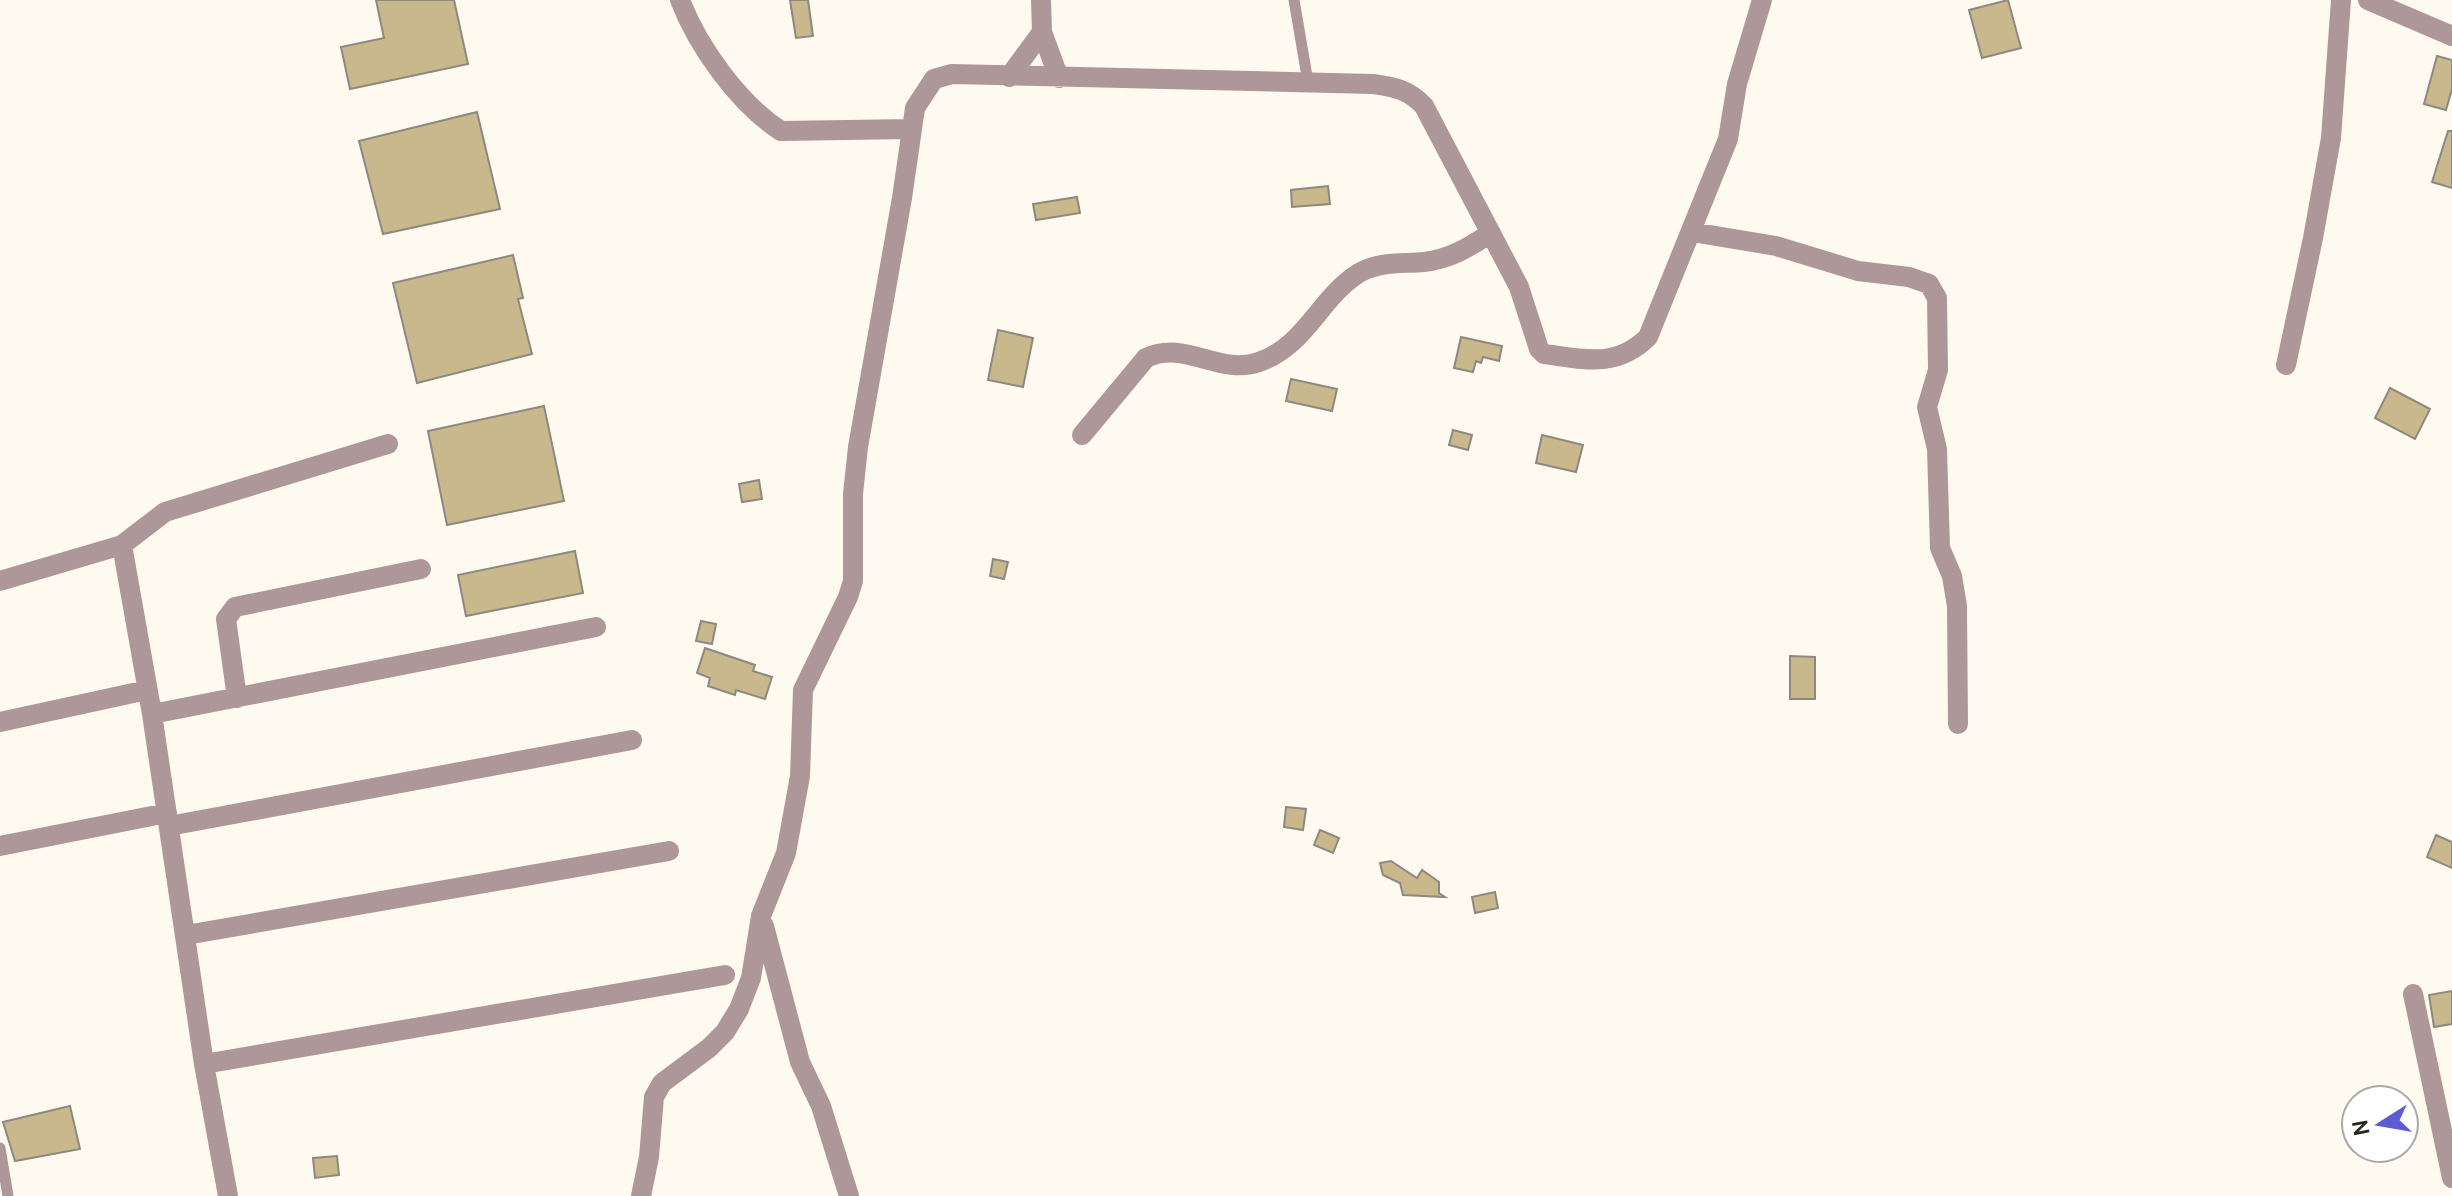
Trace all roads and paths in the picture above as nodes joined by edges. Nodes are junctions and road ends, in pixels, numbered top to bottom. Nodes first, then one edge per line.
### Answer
1 (680, 0) edge
2 (1041, 0) edge
3 (1294, 0) edge
4 (1762, 0) edge
5 (2341, 0) edge
6 (2368, 0) edge
7 (1042, 32) junction
8 (2452, 36) edge
9 (1009, 77) junction
10 (1059, 78) junction
11 (1308, 82) junction
12 (911, 129) junction
13 (1692, 232) junction
14 (1491, 233) junction
15 (2286, 365) dead end
16 (1082, 435) dead end
17 (388, 444) dead end
18 (122, 545) junction
19 (421, 569) dead end
20 (0, 581) edge
21 (596, 627) dead end
22 (147, 690) junction
23 (237, 698) junction
24 (152, 714) junction
25 (0, 722) edge
26 (1958, 724) dead end
27 (632, 740) dead end
28 (168, 820) junction
29 (0, 846) edge
30 (669, 851) dead end
31 (761, 916) junction
32 (186, 935) junction
33 (725, 975) dead end
34 (2413, 994) dead end
35 (204, 1064) junction
36 (0, 1148) edge
37 (2452, 1178) edge
38 (8, 1196) edge
39 (228, 1196) edge
40 (641, 1196) edge
41 (849, 1196) edge

1 - 12 street
2 - 7 street
3 - 11 lane
4 - 13 street
5 - 15 street
6 - 8 street
7 - 9 street
7 - 10 street
9 - 10 street
9 - 12 street
10 - 11 street
11 - 14 street
12 - 31 street
13 - 14 street
13 - 26 street
14 - 16 street
17 - 18 street
18 - 20 street
18 - 22 street
19 - 23 street
21 - 23 street
22 - 24 street
22 - 25 street
23 - 24 street
24 - 28 street
27 - 28 street
28 - 29 street
28 - 32 street
30 - 32 street
31 - 40 street
31 - 41 street
32 - 35 street
33 - 35 street
34 - 37 street
35 - 39 street
36 - 38 lane

